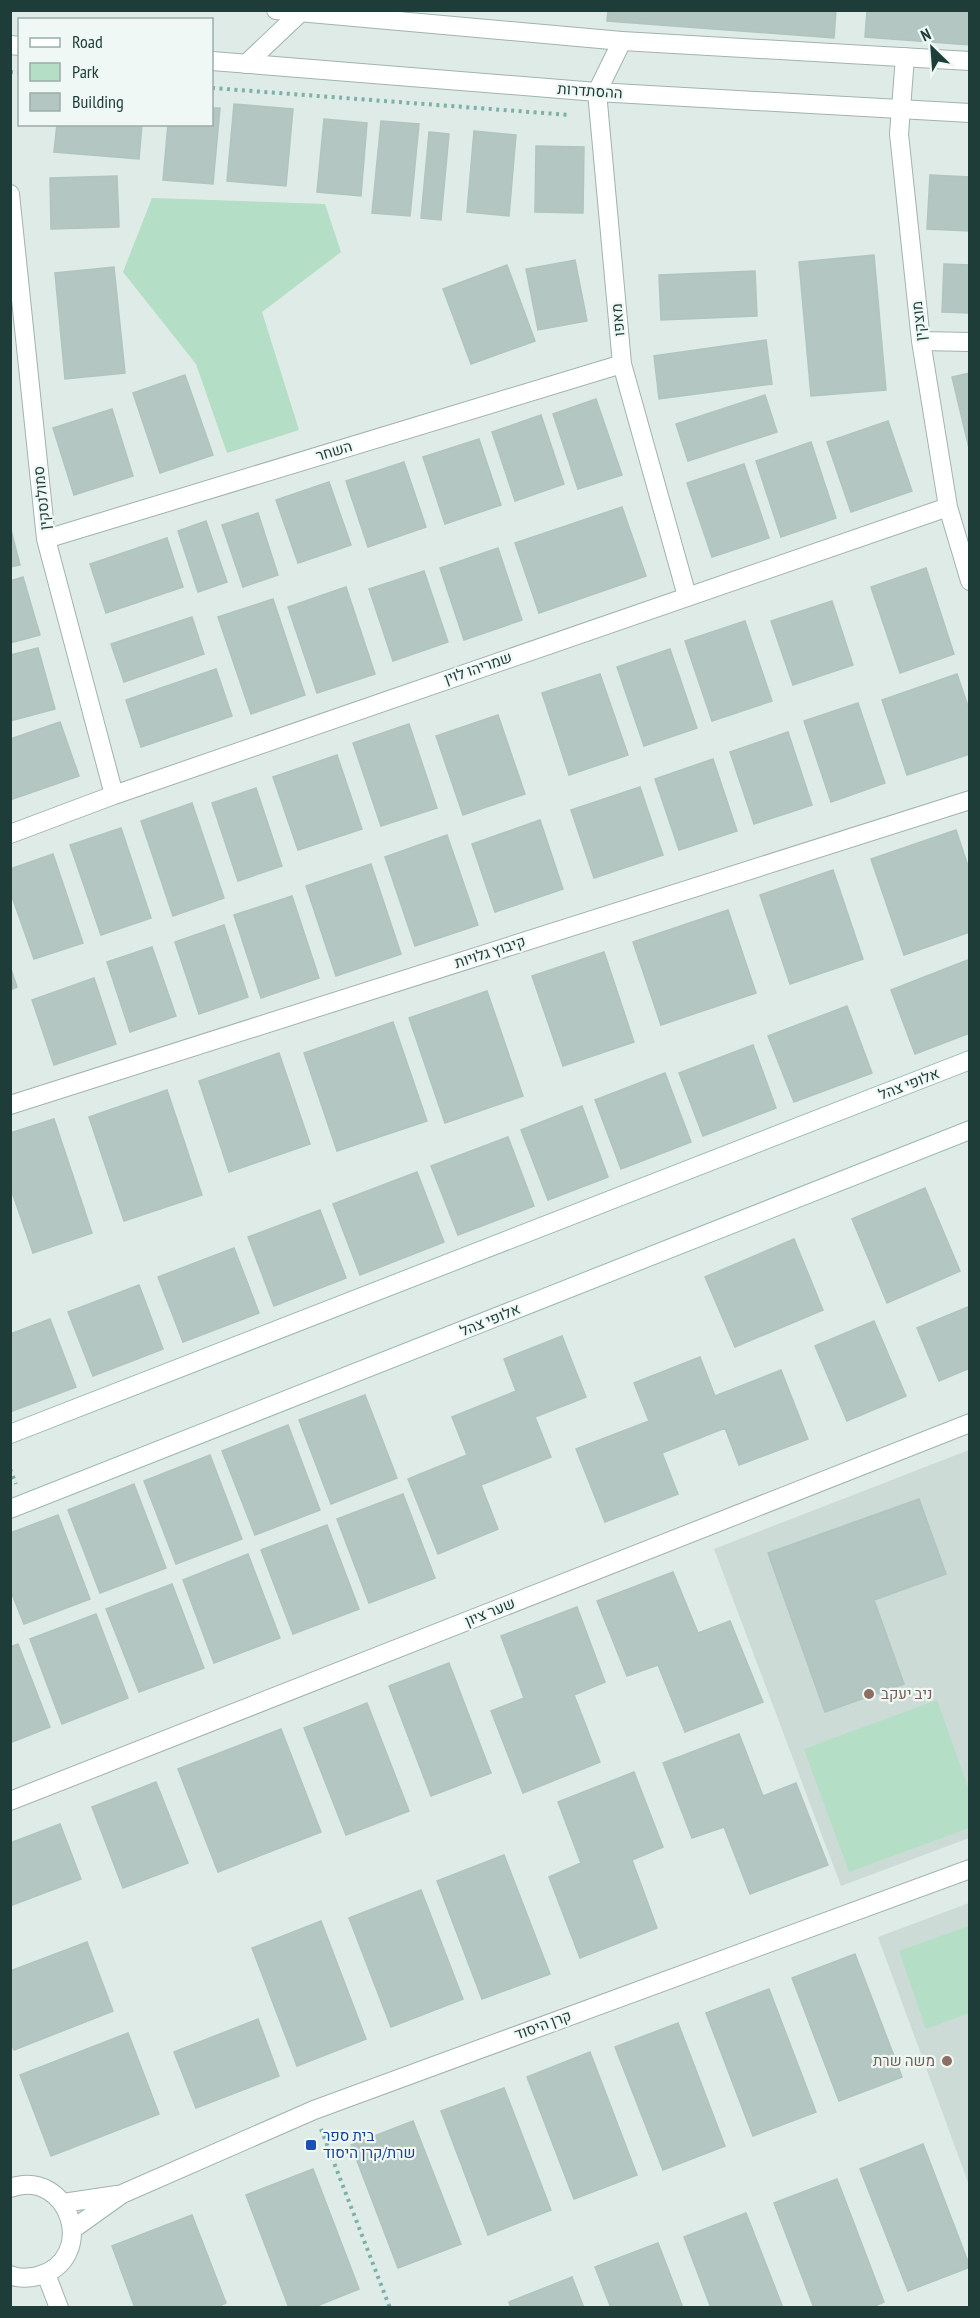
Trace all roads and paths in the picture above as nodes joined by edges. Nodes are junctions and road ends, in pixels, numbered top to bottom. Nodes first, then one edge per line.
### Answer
1 (276, 10) edge
2 (303, 12) edge
3 (622, 41) junction
4 (905, 57) junction
5 (213, 61) edge
6 (969, 62) edge
7 (246, 64) junction
8 (597, 92) junction
9 (900, 109) junction
10 (969, 113) edge
11 (10, 194) edge
12 (921, 341) junction
13 (969, 342) edge
14 (622, 364) junction
15 (948, 507) junction
16 (46, 539) junction
17 (969, 581) edge
18 (687, 596) junction
19 (114, 795) junction
20 (969, 800) edge
21 (10, 834) edge
22 (969, 1060) edge
23 (10, 1105) edge
24 (969, 1131) edge
25 (969, 1423) edge
26 (10, 1434) edge
27 (10, 1509) edge
28 (10, 1801) edge
29 (969, 1869) edge
30 (314, 2110) junction
31 (12, 2184) edge
32 (122, 2194) junction
33 (63, 2203) junction
34 (73, 2229) junction
35 (46, 2274) junction
36 (10, 2275) edge
37 (59, 2307) edge
38 (390, 2307) edge

1 - 2 street
2 - 3 street
2 - 7 street
3 - 4 street
3 - 8 street
4 - 6 street
4 - 9 street, מוצקין
5 - 7 street, ההסתדרות
7 - 8 street, ההסתדרות
8 - 9 street, ההסתדרות
8 - 14 street, מאפו
9 - 10 street, ההסתדרות
9 - 12 street, מוצקין
11 - 16 street, סמולנסקין
12 - 13 street
12 - 15 street, מוצקין
14 - 16 street, השחר
14 - 18 street, מאפו
15 - 17 street, מוצקין
15 - 18 street, שמריהו לוין
16 - 19 street, סמולנסקין
18 - 19 street, שמריהו לוין
19 - 21 street, שמריהו לוין
20 - 23 street, קיבוץ גלויות
22 - 26 street, אלופי צהל
24 - 27 street, אלופי צהל
25 - 28 street, שער ציון
29 - 30 street, קרן היסוד
30 - 32 street, קרן היסוד
30 - 38 path
31 - 33 street
32 - 33 street, קרן היסוד
32 - 34 street, קרן היסוד
33 - 34 street
34 - 35 street
35 - 36 street
35 - 37 street

